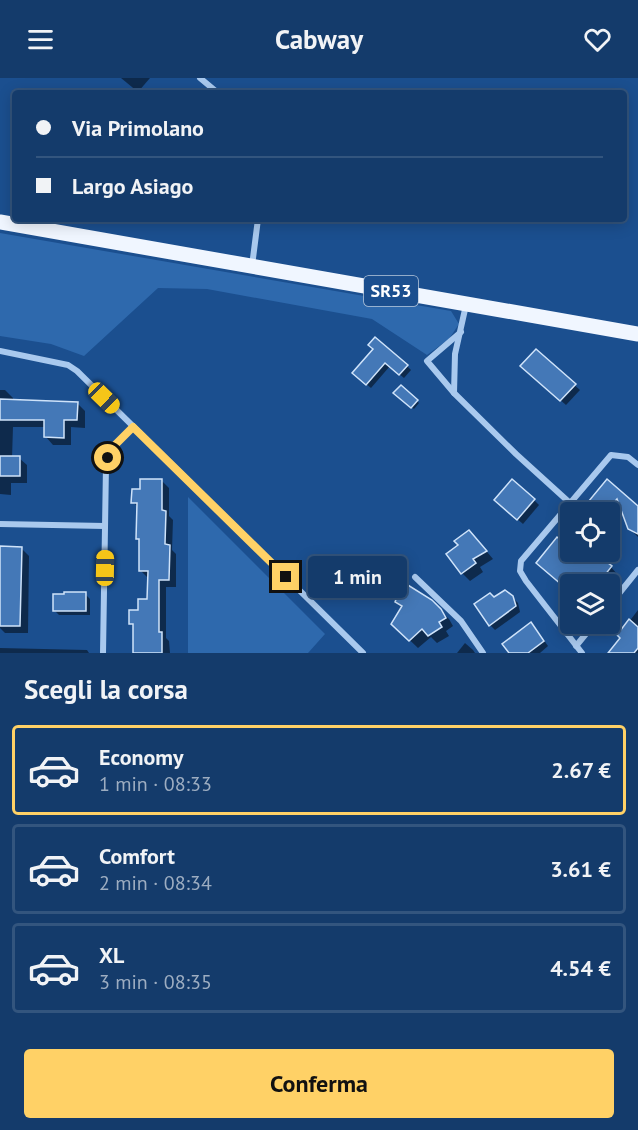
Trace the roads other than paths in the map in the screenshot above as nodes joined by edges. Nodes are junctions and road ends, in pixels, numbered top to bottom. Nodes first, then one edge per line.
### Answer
1 (200, 78) edge
2 (214, 90) edge
3 (0, 222) edge
4 (258, 222) edge
5 (252, 267) junction
6 (466, 304) junction
7 (461, 332) junction
8 (638, 334) edge
9 (0, 351) edge
10 (454, 393) junction
11 (133, 427) junction
12 (638, 465) edge
13 (569, 502) edge
14 (571, 502) edge
15 (560, 515) edge
16 (0, 524) edge
17 (105, 526) junction
18 (638, 570) edge
19 (415, 577) dead end
20 (620, 592) edge
21 (586, 634) edge
22 (576, 646) junction
23 (104, 653) edge
24 (363, 653) edge
25 (483, 653) edge
26 (582, 653) edge

1 - 2 street
3 - 5 main road, SR53
4 - 5 street
5 - 6 main road, SR53
6 - 7 street
6 - 8 main road, SR53
7 - 10 street
7 - 10 street
9 - 11 street
10 - 13 street
11 - 17 street
11 - 24 street
12 - 14 street
15 - 22 street
16 - 17 street
17 - 23 street
18 - 20 street
19 - 25 street
21 - 22 street
22 - 26 street

